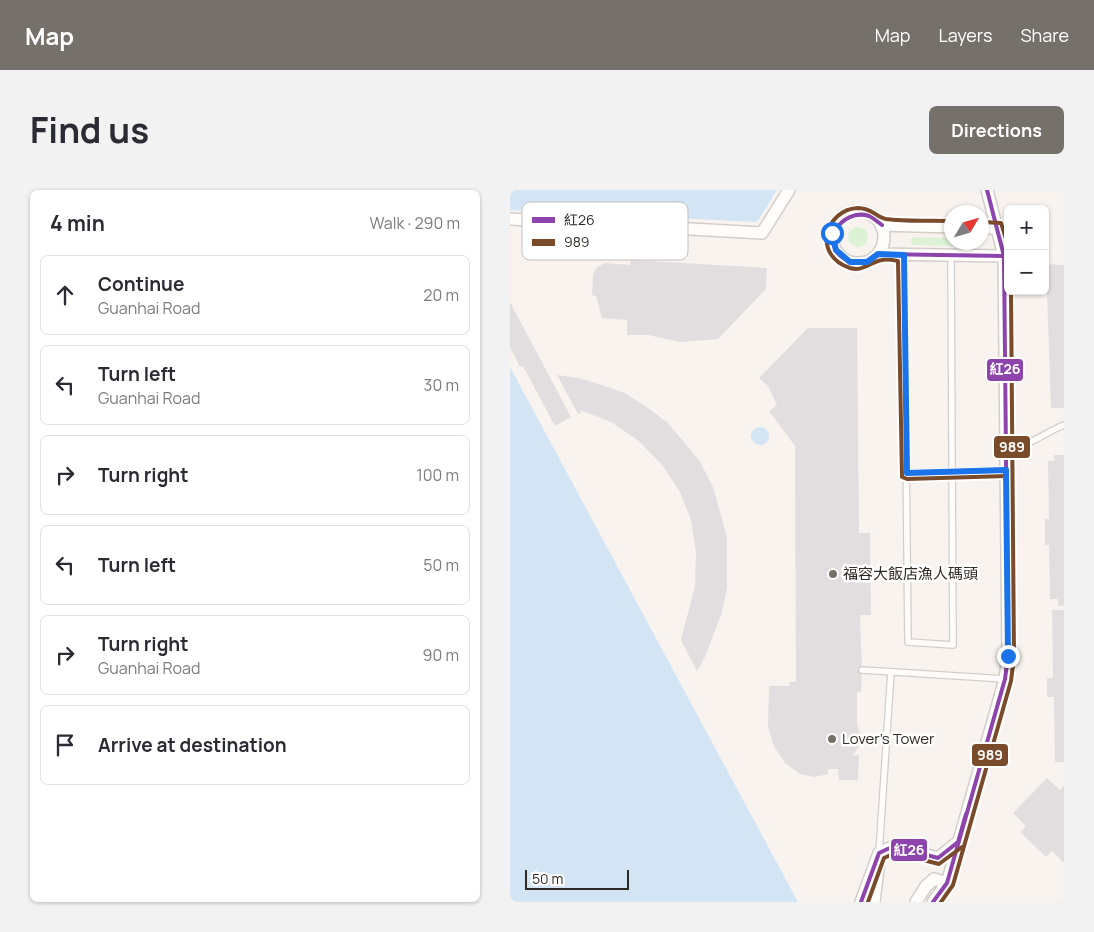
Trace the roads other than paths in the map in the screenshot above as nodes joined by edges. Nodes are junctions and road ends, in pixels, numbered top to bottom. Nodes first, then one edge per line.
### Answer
1 (789, 190) edge
2 (987, 190) edge
3 (882, 225) junction
4 (944, 227) edge
5 (989, 228) edge
6 (997, 228) junction
7 (688, 229) edge
8 (878, 254) junction
9 (904, 255) junction
10 (951, 256) junction
11 (1004, 256) joint
12 (1004, 295) edge
13 (1064, 425) edge
14 (1006, 450) junction
15 (952, 470) junction
16 (1006, 470) junction
17 (907, 473) junction
18 (862, 670) dead end
19 (891, 672) junction
20 (1005, 679) junction
21 (958, 842) junction
22 (879, 853) junction
23 (947, 883) junction
24 (861, 902) edge
25 (874, 902) edge
26 (916, 902) edge
27 (933, 902) edge

1 - 7 street
2 - 6 street
3 - 4 street
3 - 8 street
3 - 8 street
5 - 6 street
6 - 11 street
8 - 9 street
9 - 10 street
9 - 17 lane
10 - 11 street
10 - 15 lane
12 - 14 street
13 - 14 lane
14 - 16 street
15 - 16 lane
15 - 17 lane
15 - 17 lane
16 - 20 street
18 - 19 lane
19 - 20 lane
19 - 22 lane
20 - 21 street
21 - 22 street
21 - 23 street
22 - 24 street
22 - 25 street
23 - 26 street
23 - 27 street

